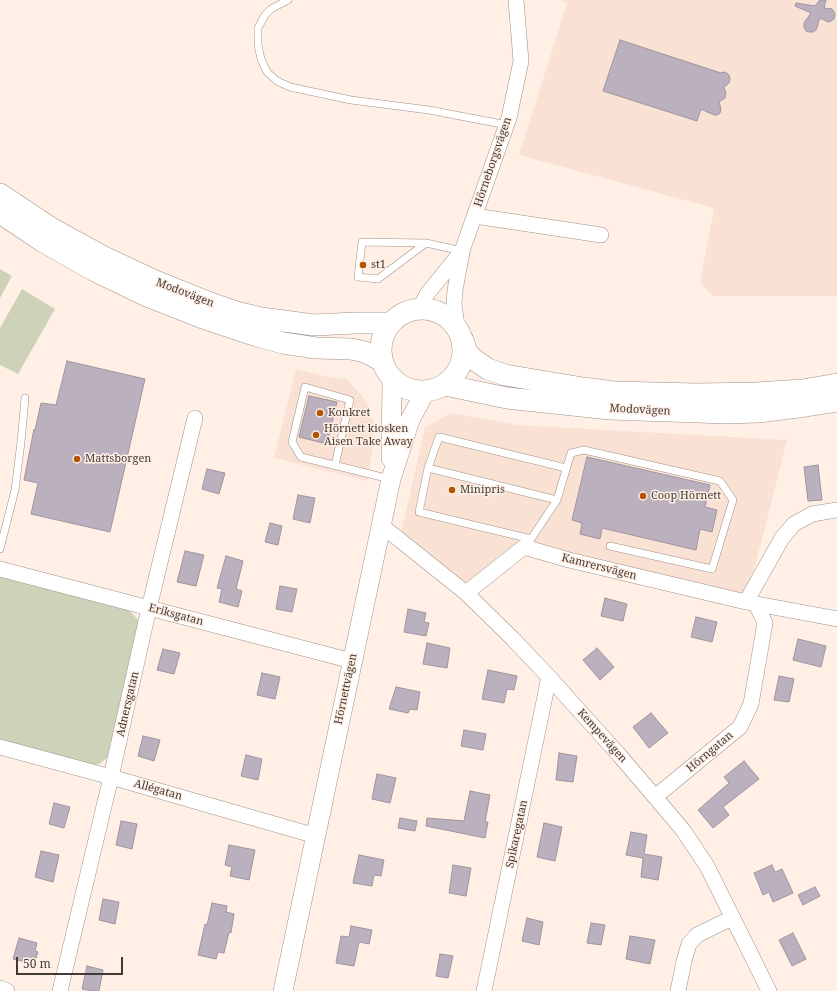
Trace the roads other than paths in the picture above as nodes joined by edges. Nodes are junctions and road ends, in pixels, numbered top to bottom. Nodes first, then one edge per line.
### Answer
1 (288, 0) edge
2 (516, 0) edge
3 (507, 125) junction
4 (0, 194) edge
5 (0, 213) edge
6 (475, 216) junction
7 (601, 235) dead end
8 (426, 244) junction
9 (462, 251) junction
10 (420, 308) junction
11 (390, 323) junction
12 (460, 333) junction
13 (382, 361) junction
14 (392, 381) junction
15 (837, 384) edge
16 (445, 385) junction
17 (425, 392) junction
18 (25, 398) dead end
19 (837, 401) edge
20 (194, 418) dead end
21 (335, 465) junction
22 (428, 468) junction
23 (566, 468) junction
24 (391, 479) junction
25 (557, 500) junction
26 (837, 510) edge
27 (381, 525) junction
28 (528, 543) junction
29 (610, 546) dead end
30 (0, 549) edge
31 (0, 569) edge
32 (466, 593) junction
33 (751, 603) junction
34 (149, 608) junction
35 (837, 619) edge
36 (352, 661) junction
37 (549, 677) junction
38 (0, 747) edge
39 (111, 777) junction
40 (655, 797) junction
41 (316, 836) junction
42 (732, 918) junction
43 (0, 988) edge
44 (7, 991) edge
45 (60, 991) edge
46 (283, 991) edge
47 (484, 991) edge
48 (678, 991) edge
49 (769, 991) edge

1 - 3 lane
2 - 3 street, Hörneborgsvägen
3 - 6 street, Hörneborgsvägen
4 - 11 main road, Modovägen
5 - 13 main road, Modovägen
6 - 7 street
6 - 9 street, Hörneborgsvägen
8 - 8 lane
8 - 9 lane
9 - 10 street, Hörneborgsvägen
9 - 12 street
10 - 11 main road
10 - 12 main road
11 - 13 main road
12 - 15 main road, Modovägen
12 - 16 main road
13 - 14 main road
14 - 17 main road
14 - 24 street
16 - 17 main road
16 - 19 main road, Modovägen
17 - 24 street, Hörnettvägen
18 - 30 lane
20 - 34 street, Adnersgatan
21 - 21 lane
21 - 24 lane
22 - 23 lane
22 - 25 lane
22 - 28 lane
23 - 25 lane
23 - 29 lane
24 - 27 street, Hörnettvägen
25 - 28 lane
26 - 33 street
27 - 32 street, Kempevägen
27 - 36 street, Hörnettvägen
28 - 32 street
28 - 33 street, Kamrersvägen
31 - 34 street, Eriksgatan
32 - 37 street, Kempevägen
33 - 35 street, Kamrersvägen
33 - 40 street, Hörngatan
34 - 36 street, Eriksgatan
34 - 39 street, Adnersgatan
36 - 41 street, Hörnettvägen
37 - 40 street, Kempevägen
37 - 47 street, Spikaregatan
38 - 39 street, Allégatan
39 - 41 street, Allégatan
39 - 45 street, Adnersgatan
40 - 42 street, Kempevägen
41 - 46 street, Hörnettvägen
42 - 48 street
42 - 49 street, Kempevägen
43 - 44 street

